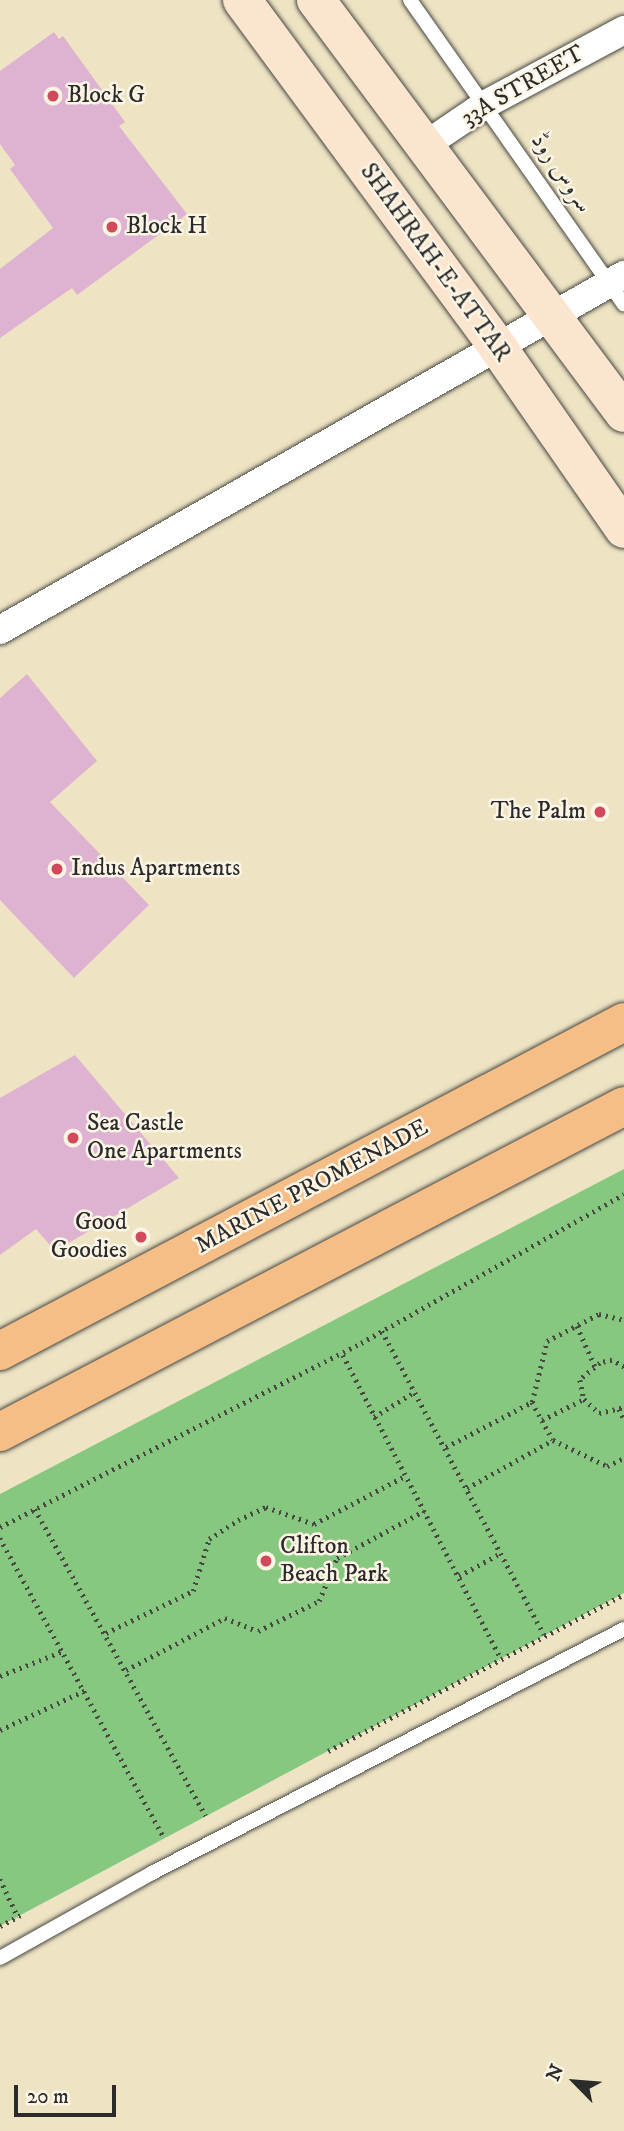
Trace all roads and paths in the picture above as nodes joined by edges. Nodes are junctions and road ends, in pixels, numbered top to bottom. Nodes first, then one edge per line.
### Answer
1 (242, 0) edge
2 (316, 0) edge
3 (410, 0) edge
4 (624, 30) edge
5 (486, 104) junction
6 (424, 146) junction
7 (619, 288) edge
8 (555, 317) junction
9 (499, 349) junction
10 (624, 413) edge
11 (624, 529) edge
12 (0, 631) edge
13 (624, 1022) edge
14 (624, 1106) edge
15 (624, 1194) edge
16 (624, 1320) edge
17 (577, 1326) junction
18 (383, 1331) junction
19 (0, 1351) edge
20 (343, 1355) dead end
21 (595, 1366) junction
22 (624, 1367) edge
23 (416, 1391) junction
24 (584, 1399) junction
25 (533, 1402) junction
26 (622, 1408) edge
27 (374, 1417) junction
28 (624, 1419) edge
29 (542, 1420) junction
30 (0, 1432) edge
31 (553, 1440) junction
32 (446, 1447) junction
33 (624, 1458) edge
34 (405, 1476) junction
35 (467, 1488) junction
36 (35, 1509) junction
37 (424, 1511) junction
38 (0, 1527) edge
39 (0, 1538) edge
40 (500, 1553) junction
41 (459, 1576) junction
42 (624, 1629) edge
43 (106, 1633) junction
44 (544, 1635) dead end
45 (63, 1651) junction
46 (502, 1659) dead end
47 (126, 1671) junction
48 (0, 1676) edge
49 (83, 1691) junction
50 (0, 1730) edge
51 (206, 1816) dead end
52 (164, 1838) dead end
53 (0, 1879) edge
54 (18, 1917) dead end
55 (0, 1958) edge

1 - 9 main road, SHAHRAH-E-ATTAR
2 - 6 main road
3 - 5 lane, سروس روڈ
4 - 5 street, 33A STREET
5 - 6 street, 33A STREET
5 - 7 lane, سروس روڈ
6 - 8 main road
7 - 8 street
8 - 9 street
8 - 10 main road
9 - 11 main road, SHAHRAH-E-ATTAR
9 - 12 street
13 - 19 main road, MARINE PROMENADE
14 - 30 main road
15 - 18 path
16 - 17 path
17 - 21 path
17 - 25 path
18 - 23 path
18 - 36 path
20 - 27 path
21 - 22 path
21 - 24 path
23 - 27 path
23 - 32 path
24 - 26 path
24 - 29 path
25 - 29 path
25 - 32 path
26 - 28 path
27 - 34 path
29 - 31 path
31 - 33 path
31 - 35 path
32 - 35 path
34 - 37 path
34 - 43 path
35 - 40 path
36 - 38 path
36 - 43 path
37 - 41 path
37 - 47 path
39 - 45 path
40 - 41 path
40 - 44 path
41 - 46 path
42 - 55 lane
43 - 47 path
45 - 48 path
45 - 49 path
47 - 51 path
49 - 50 path
49 - 52 path
53 - 54 path

